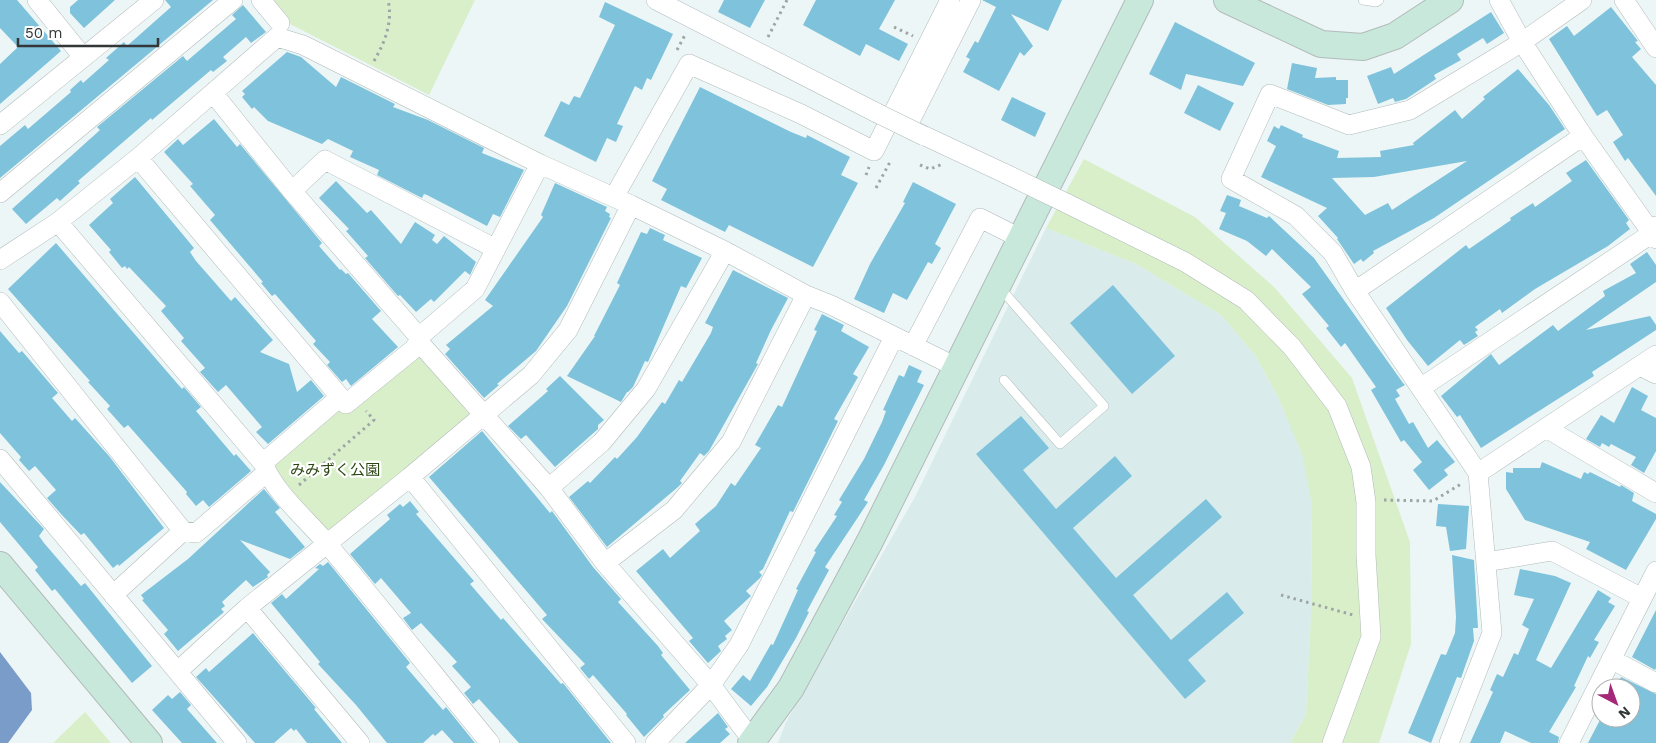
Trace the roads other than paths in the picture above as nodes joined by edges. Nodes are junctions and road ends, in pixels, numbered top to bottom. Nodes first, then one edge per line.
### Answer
1 (37, 0) edge
2 (154, 0) edge
3 (233, 0) edge
4 (261, 0) edge
5 (656, 0) edge
6 (950, 0) edge
7 (971, 0) edge
8 (1140, 0) edge
9 (1227, 0) edge
10 (1363, 0) edge
11 (1379, 0) edge
12 (1450, 0) edge
13 (1499, 0) edge
14 (1582, 0) edge
15 (1624, 0) edge
16 (280, 22) dead end
17 (1522, 42) junction
18 (1656, 48) edge
19 (83, 57) junction
20 (213, 94) junction
21 (0, 125) edge
22 (914, 130) junction
23 (1583, 136) junction
24 (138, 158) junction
25 (540, 164) junction
26 (292, 191) junction
27 (0, 193) edge
28 (614, 197) junction
29 (631, 205) junction
30 (58, 222) junction
31 (1654, 233) edge
32 (1022, 239) junction
33 (496, 249) junction
34 (725, 251) junction
35 (0, 260) edge
36 (999, 286) junction
37 (1356, 291) junction
38 (806, 295) junction
39 (0, 302) edge
40 (894, 337) junction
41 (419, 340) junction
42 (914, 346) junction
43 (1656, 355) edge
44 (958, 368) junction
45 (1648, 370) edge
46 (1004, 380) dead end
47 (1422, 387) junction
48 (346, 398) junction
49 (482, 415) junction
50 (1546, 428) junction
51 (0, 459) edge
52 (265, 467) junction
53 (1478, 473) junction
54 (410, 477) junction
55 (549, 488) junction
56 (1656, 493) edge
57 (183, 531) junction
58 (328, 544) junction
59 (1486, 562) junction
60 (605, 564) junction
61 (0, 566) edge
62 (1656, 571) edge
63 (113, 595) junction
64 (1642, 598) junction
65 (247, 608) junction
66 (1611, 660) junction
67 (178, 671) junction
68 (1656, 682) edge
69 (711, 685) junction
70 (752, 742) edge
71 (149, 743) edge
72 (237, 743) edge
73 (360, 743) edge
74 (490, 743) edge
75 (626, 743) edge
76 (655, 743) edge
77 (1332, 743) edge
78 (1449, 743) edge
79 (1569, 743) edge

1 - 19 street
2 - 19 street
3 - 27 street
4 - 16 street
5 - 22 street, bridge
6 - 28 street
7 - 22 street
8 - 32 street
9 - 12 street
10 - 11 lane
13 - 17 street
14 - 17 street
15 - 18 street
17 - 23 street
17 - 37 street
19 - 21 street
20 - 24 street
20 - 25 street
20 - 26 street
22 - 77 street, bridge
23 - 31 street
23 - 37 street
24 - 30 street
24 - 48 street
25 - 28 street
25 - 33 street
26 - 33 street
26 - 41 street
28 - 29 street
29 - 34 street
29 - 49 street
30 - 35 street
30 - 52 street
31 - 47 street
32 - 36 street
32 - 42 street
33 - 41 street
34 - 38 street
34 - 55 street
36 - 44 street
36 - 46 lane
37 - 47 street
38 - 40 street
38 - 60 street
39 - 57 street
40 - 42 street
40 - 69 street
41 - 48 street
41 - 49 street
42 - 44 street
43 - 45 street
44 - 70 street
45 - 50 street
47 - 53 street
48 - 52 street
49 - 54 street
49 - 55 street
50 - 53 street
50 - 56 street
51 - 63 street
52 - 57 street
52 - 58 street
53 - 59 street
54 - 58 street
54 - 75 street
55 - 60 street
57 - 63 street
58 - 65 street
58 - 74 street
59 - 64 street
59 - 78 street
60 - 69 street
61 - 71 street
62 - 64 street
63 - 67 street
64 - 66 street
65 - 67 street
65 - 73 street
66 - 68 street
66 - 79 street
67 - 72 street
69 - 70 street
69 - 76 street

